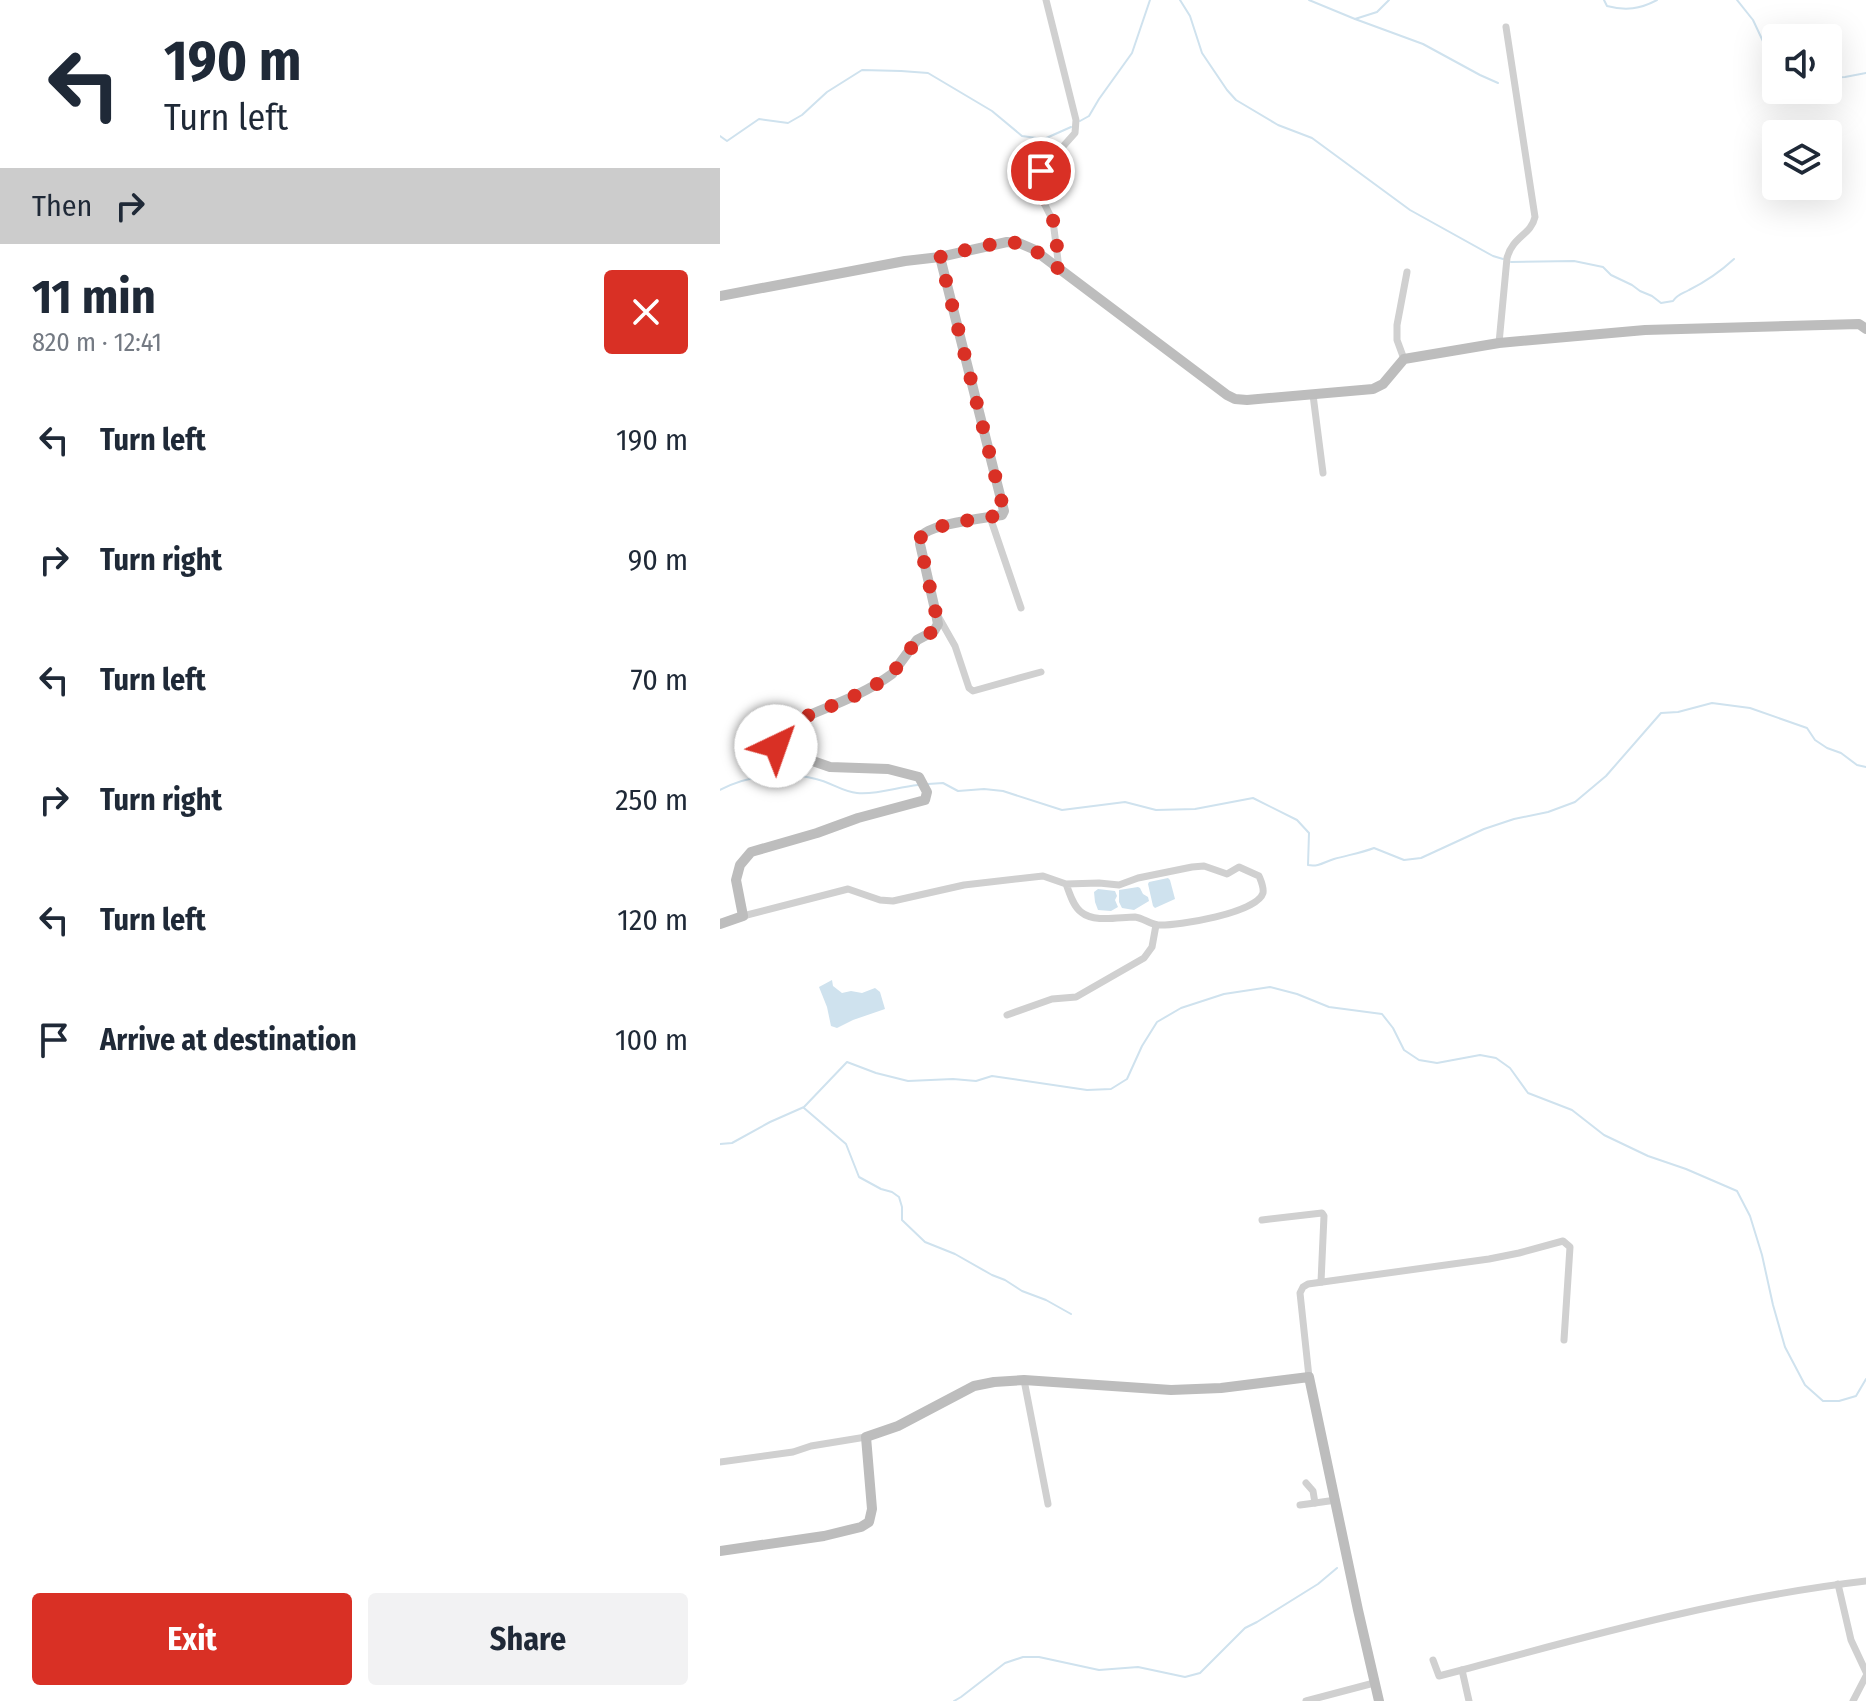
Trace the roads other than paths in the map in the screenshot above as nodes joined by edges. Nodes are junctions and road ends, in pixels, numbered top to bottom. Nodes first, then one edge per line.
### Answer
1 (1046, 0) edge
2 (1506, 27) dead end
3 (940, 257) junction
4 (1059, 269) junction
5 (1407, 272) dead end
6 (720, 296) edge
7 (1866, 329) edge
8 (1499, 343) junction
9 (1404, 359) junction
10 (1313, 395) junction
11 (1323, 473) dead end
12 (990, 517) junction
13 (1021, 608) dead end
14 (936, 614) junction
15 (1041, 672) dead end
16 (1066, 884) junction
17 (743, 916) junction
18 (720, 924) edge
19 (1156, 925) junction
20 (1007, 1015) dead end
21 (1262, 1220) dead end
22 (1321, 1282) junction
23 (1564, 1340) dead end
24 (1309, 1377) junction
25 (1024, 1380) junction
26 (866, 1437) junction
27 (720, 1462) edge
28 (1306, 1483) dead end
29 (1336, 1500) junction
30 (1315, 1503) junction
31 (1048, 1504) dead end
32 (1300, 1505) dead end
33 (720, 1551) edge
34 (1866, 1581) edge
35 (1838, 1584) junction
36 (1433, 1660) dead end
37 (1462, 1670) junction
38 (1866, 1674) edge
39 (1374, 1683) junction
40 (1306, 1701) edge
41 (1379, 1701) edge
42 (1469, 1701) edge
43 (1853, 1701) edge

1 - 4 street
2 - 8 street
3 - 4 street
3 - 6 street
3 - 12 street
4 - 10 street
5 - 9 street
7 - 8 street
8 - 9 street
9 - 10 street
10 - 11 street
12 - 13 street
12 - 14 street
14 - 15 street
14 - 17 street
16 - 17 street
16 - 19 street
16 - 19 street
17 - 18 street
19 - 20 street
21 - 22 street
22 - 23 street
22 - 24 street
24 - 25 street
24 - 29 street
25 - 26 street
25 - 31 street
26 - 27 street
26 - 33 street
28 - 30 street
29 - 30 street
29 - 39 street
30 - 32 street
34 - 35 street
35 - 37 street
35 - 38 street
36 - 37 street
37 - 42 street
38 - 43 street
39 - 40 street
39 - 41 street

